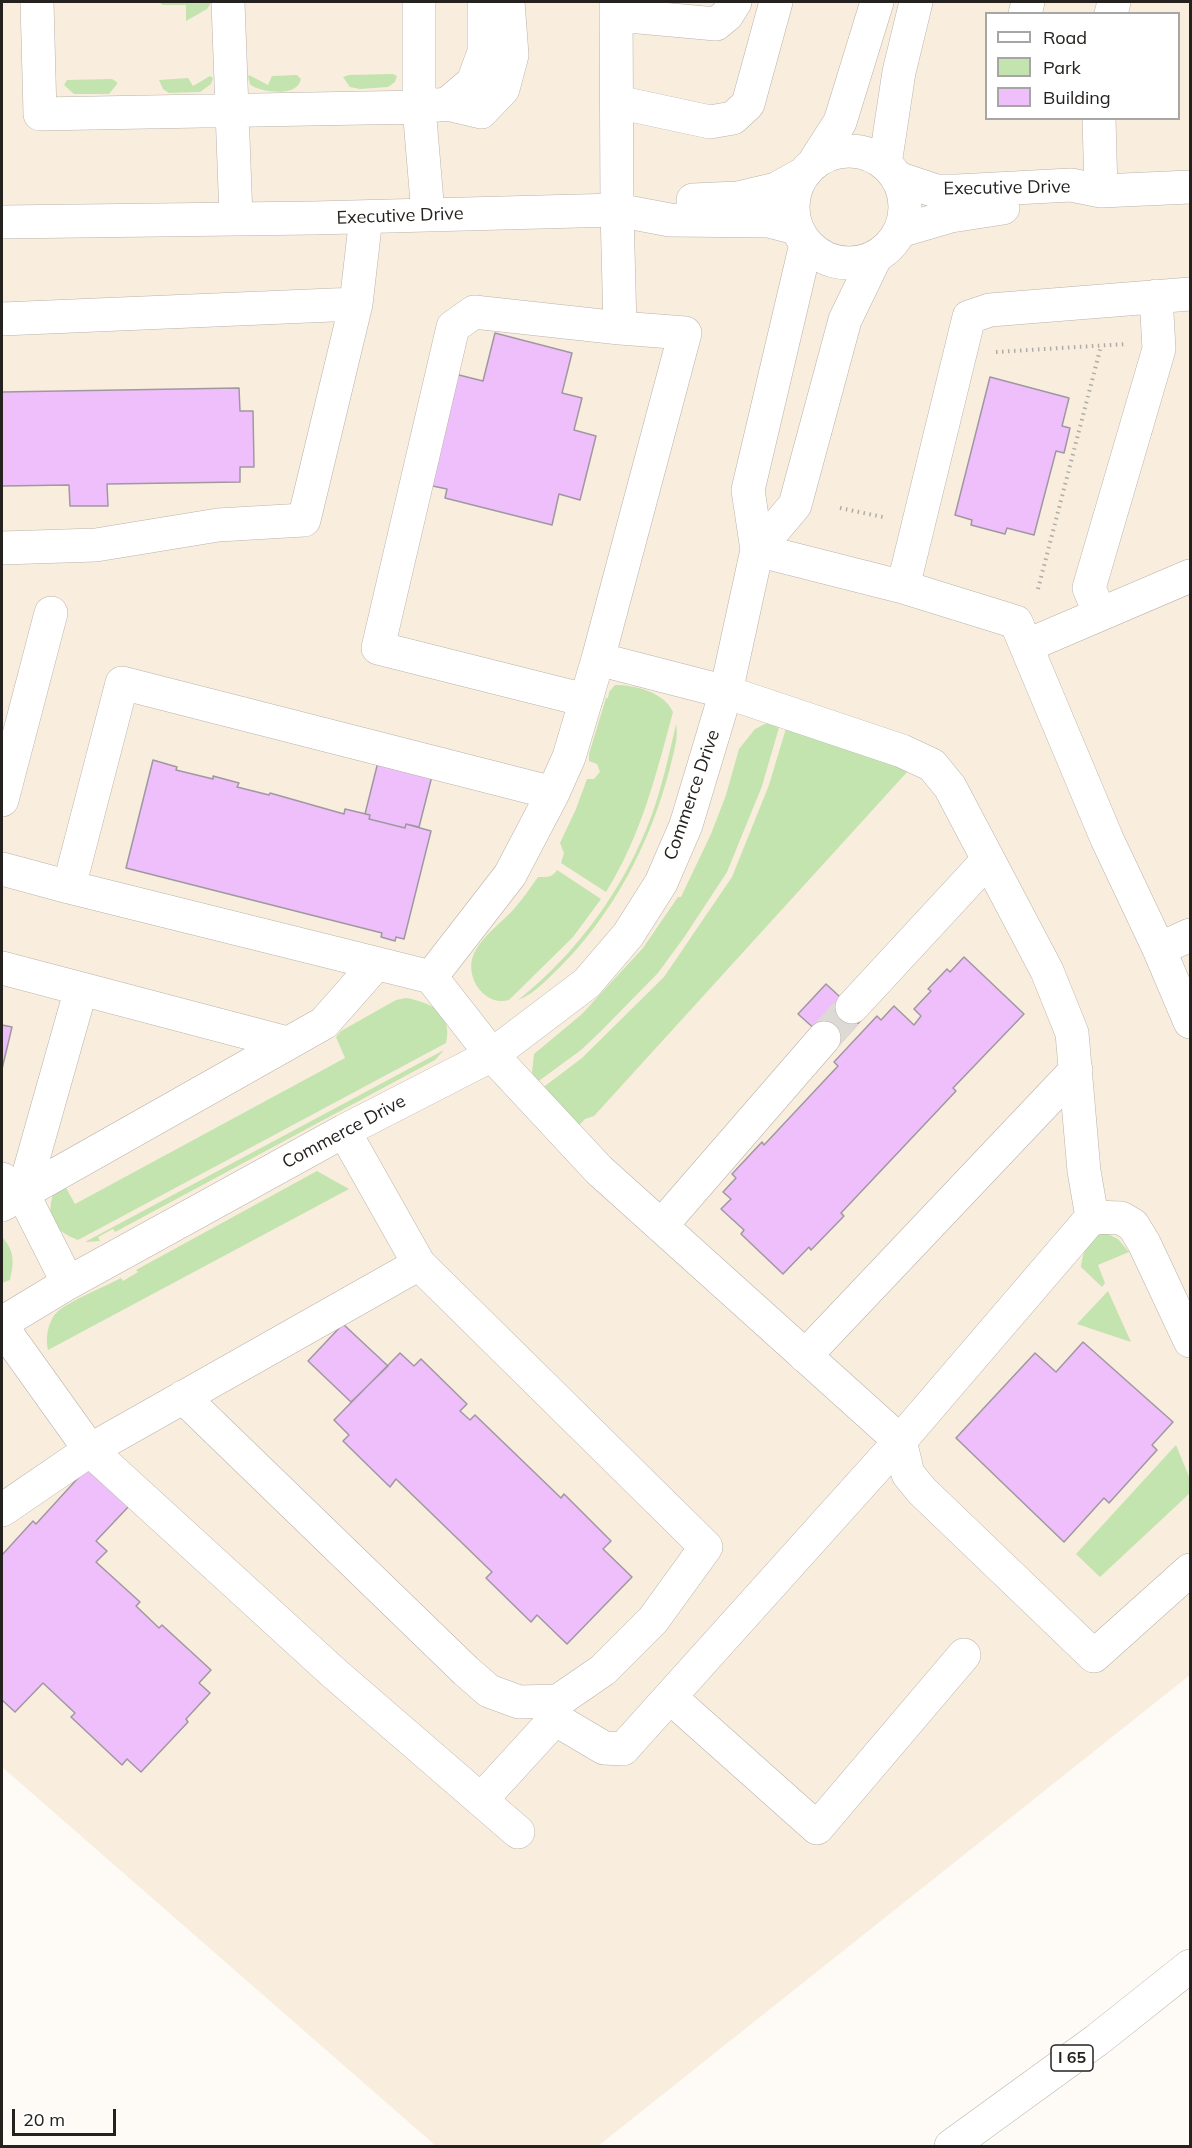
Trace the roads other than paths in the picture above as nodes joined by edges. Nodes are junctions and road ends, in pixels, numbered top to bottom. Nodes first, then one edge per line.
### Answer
1 (37, 2) edge
2 (228, 2) edge
3 (419, 2) edge
4 (484, 2) edge
5 (508, 2) edge
6 (735, 2) edge
7 (776, 2) edge
8 (878, 2) edge
9 (916, 2) edge
10 (616, 8) edge
11 (617, 102) junction
12 (433, 106) junction
13 (231, 111) junction
14 (1099, 120) edge
15 (809, 168) junction
16 (891, 170) junction
17 (1191, 187) edge
18 (1101, 191) junction
19 (617, 210) junction
20 (428, 214) junction
21 (366, 217) junction
22 (236, 218) junction
23 (2, 222) edge
24 (900, 231) junction
25 (801, 236) junction
26 (875, 258) junction
27 (1191, 294) edge
28 (1156, 296) junction
29 (356, 304) junction
30 (2, 318) edge
31 (620, 328) junction
32 (2, 548) edge
33 (757, 550) junction
34 (1191, 576) edge
35 (903, 588) junction
36 (51, 613) dead end
37 (1100, 614) junction
38 (1026, 646) junction
39 (598, 659) junction
40 (726, 692) junction
41 (585, 700) junction
42 (553, 794) junction
43 (2, 800) edge
44 (988, 860) junction
45 (2, 869) edge
46 (69, 887) junction
47 (1191, 935) edge
48 (1158, 949) junction
49 (376, 963) junction
50 (2, 968) edge
51 (430, 977) junction
52 (81, 989) junction
53 (852, 1007) tunnel mouth
54 (1191, 1022) edge
55 (824, 1038) tunnel mouth
56 (287, 1043) junction
57 (492, 1055) junction
58 (1076, 1070) junction
59 (344, 1131) junction
60 (9, 1193) edge
61 (1092, 1216) junction
62 (661, 1226) junction
63 (419, 1264) junction
64 (68, 1283) junction
65 (2, 1325) edge
66 (1191, 1341) edge
67 (805, 1356) junction
68 (183, 1397) junction
69 (900, 1441) junction
70 (90, 1450) junction
71 (2, 1510) edge
72 (1191, 1570) edge
73 (964, 1655) dead end
74 (670, 1697) junction
75 (556, 1710) junction
76 (482, 1800) junction
77 (518, 1832) dead end
78 (1191, 1966) edge
79 (951, 2146) edge

1 - 13 main road
2 - 13 main road
3 - 12 main road
4 - 12 main road
5 - 12 main road
6 - 10 main road
7 - 11 main road
8 - 15 main road
9 - 16 main road
10 - 11 main road
11 - 19 main road
12 - 13 main road
12 - 20 main road
13 - 22 main road
14 - 18 main road
15 - 16 main road
15 - 19 main road
15 - 25 main road
16 - 18 main road, Executive Drive
16 - 24 main road
17 - 18 main road, Executive Drive
18 - 24 main road
19 - 20 main road, Executive Drive
19 - 25 main road, Executive Drive
19 - 31 main road
20 - 21 main road, Executive Drive
21 - 22 main road, Executive Drive
21 - 29 main road
22 - 23 main road, Executive Drive
24 - 26 main road
25 - 26 main road
25 - 33 main road
26 - 33 main road, Commerce Drive
27 - 28 main road
28 - 35 main road
28 - 37 main road
29 - 30 main road
29 - 32 main road
31 - 39 main road
31 - 41 main road
33 - 35 main road
33 - 40 main road, Commerce Drive
34 - 37 main road
35 - 38 main road
36 - 43 main road
37 - 38 main road
38 - 48 main road
39 - 40 main road
39 - 41 main road
40 - 44 main road
40 - 57 main road, Commerce Drive
41 - 42 main road
42 - 46 main road
42 - 51 main road
44 - 53 main road
44 - 58 main road
45 - 46 main road
46 - 49 main road
47 - 48 main road
48 - 54 main road
49 - 51 main road
49 - 56 main road
50 - 52 main road
51 - 57 main road
52 - 56 main road
52 - 60 main road
55 - 62 main road
56 - 60 main road
57 - 59 main road, Commerce Drive
57 - 62 main road
58 - 61 main road
58 - 67 main road
59 - 63 main road
59 - 64 main road, Commerce Drive
60 - 64 main road
61 - 66 main road
61 - 69 main road
62 - 67 main road
63 - 68 main road
63 - 75 main road
64 - 65 main road, Commerce Drive
65 - 70 main road
67 - 69 main road
68 - 70 main road
68 - 75 main road
69 - 72 main road
69 - 74 main road
70 - 71 main road
70 - 76 main road
73 - 74 main road
74 - 75 main road
75 - 76 main road
76 - 77 main road
78 - 79 main road, I 65

